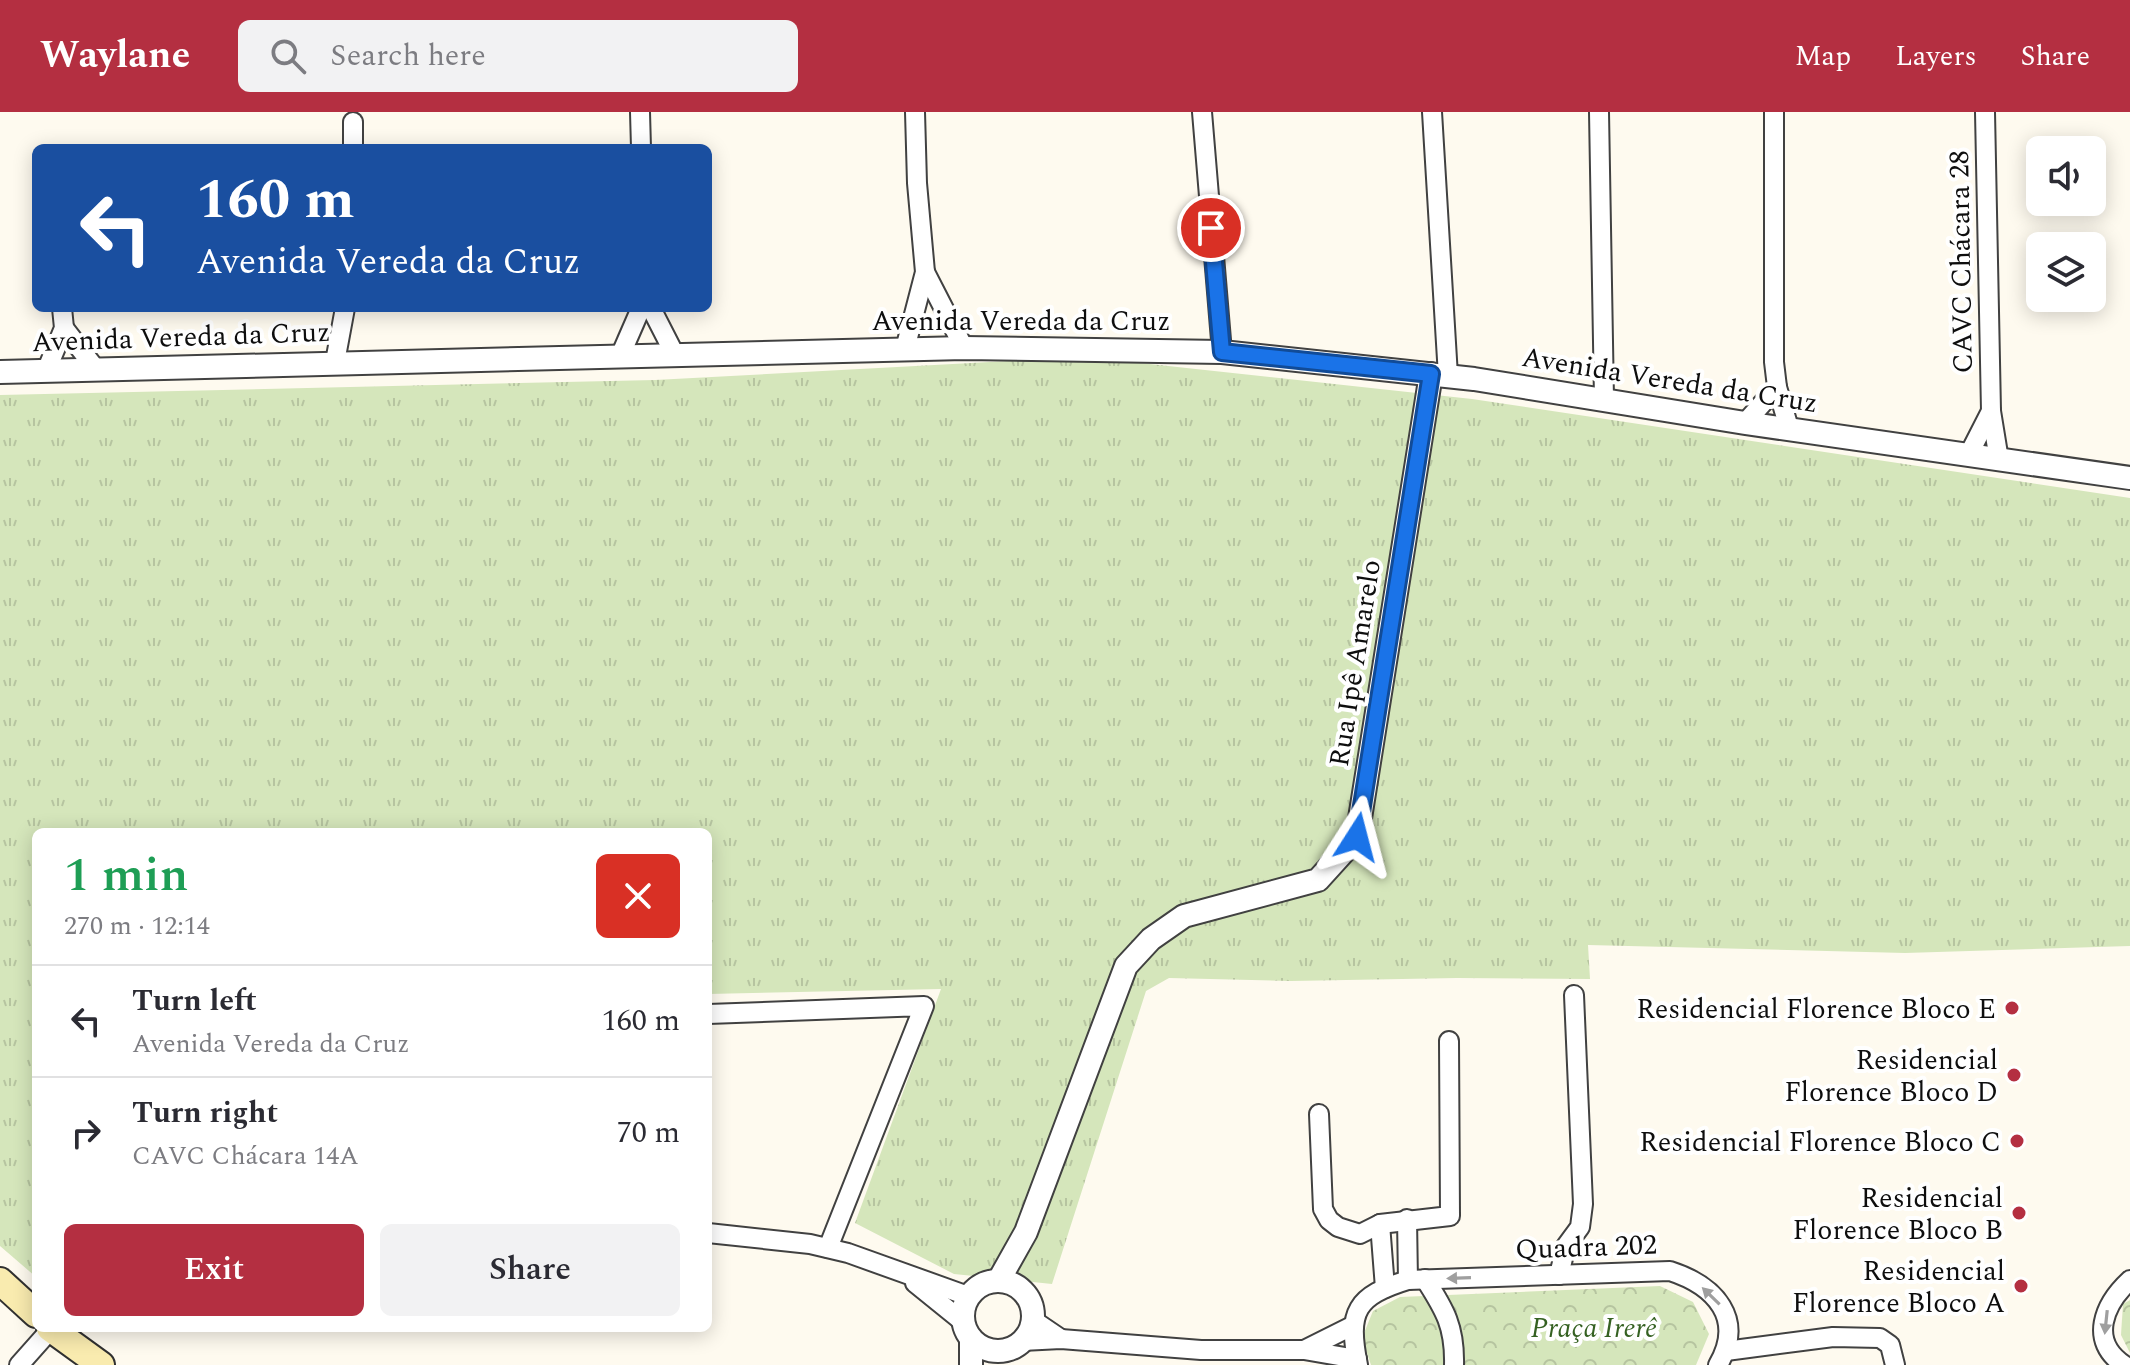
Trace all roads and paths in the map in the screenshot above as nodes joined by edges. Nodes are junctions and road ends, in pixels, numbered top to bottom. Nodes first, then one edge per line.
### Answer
1 (640, 112) edge
2 (915, 112) edge
3 (1202, 112) edge
4 (1432, 112) edge
5 (1599, 112) edge
6 (1774, 112) edge
7 (1985, 112) edge
8 (353, 122) dead end
9 (353, 144) edge
10 (641, 144) edge
11 (925, 272) junction
12 (62, 312) edge
13 (344, 312) edge
14 (639, 312) edge
15 (653, 312) edge
16 (64, 328) junction
17 (964, 348) junction
18 (905, 349) junction
19 (1222, 352) junction
20 (674, 353) junction
21 (621, 354) junction
22 (335, 362) junction
23 (95, 368) junction
24 (47, 369) junction
25 (1395, 370) junction
26 (0, 372) edge
27 (1440, 375) junction
28 (1474, 379) junction
29 (1777, 387) junction
30 (1604, 399) junction
31 (1426, 410) junction
32 (1991, 411) junction
33 (1745, 423) junction
34 (1789, 428) junction
35 (1968, 456) junction
36 (1999, 460) junction
37 (2130, 478) edge
38 (1574, 995) dead end
39 (712, 1014) edge
40 (1449, 1041) dead end
41 (1319, 1114) dead end
42 (1407, 1219) junction
43 (1380, 1224) junction
44 (712, 1233) edge
45 (828, 1248) junction
46 (904, 1274) junction
47 (1559, 1275) junction
48 (1416, 1279) junction
49 (2130, 1280) edge
50 (0, 1281) edge
51 (1010, 1284) junction
52 (1385, 1288) junction
53 (968, 1296) junction
54 (32, 1311) edge
55 (1033, 1320) junction
56 (1354, 1325) junction
57 (966, 1330) junction
58 (41, 1332) edge
59 (57, 1332) edge
60 (1061, 1339) junction
61 (1022, 1341) junction
62 (1304, 1350) junction
63 (994, 1358) edge
64 (1722, 1358) edge
65 (1358, 1362) edge
66 (19, 1365) edge
67 (101, 1365) edge
68 (971, 1365) edge
69 (1454, 1365) edge
70 (1895, 1365) edge
71 (2124, 1365) edge

1 - 10 street
2 - 11 street
3 - 19 street
4 - 27 street
5 - 30 street
6 - 29 street
7 - 32 street, CAVC Chácara 28
8 - 9 street
11 - 17 street
11 - 18 street
12 - 16 street
13 - 22 street
14 - 21 street
15 - 20 street
16 - 23 street
16 - 24 street
17 - 18 street, Avenida Vereda da Cruz
17 - 19 street, Avenida Vereda da Cruz
18 - 20 street, Avenida Vereda da Cruz
19 - 25 street, Avenida Vereda da Cruz
20 - 21 street, Avenida Vereda da Cruz
21 - 22 street, Avenida Vereda da Cruz
22 - 23 street, Avenida Vereda da Cruz
23 - 24 street, Avenida Vereda da Cruz
24 - 26 street, Avenida Vereda da Cruz
25 - 27 street, Avenida Vereda da Cruz
25 - 31 street
27 - 28 street, Avenida Vereda da Cruz
27 - 31 street, Rua Ipê Amarelo
28 - 30 street, Avenida Vereda da Cruz
28 - 31 street
29 - 33 street
29 - 34 street
30 - 33 street, Avenida Vereda da Cruz
31 - 51 street, Rua Ipê Amarelo
32 - 35 street, CAVC Chácara 28
32 - 36 street, CAVC Chácara 28
33 - 34 street, Avenida Vereda da Cruz
34 - 35 street, Avenida Vereda da Cruz
35 - 36 street, Avenida Vereda da Cruz
36 - 37 street, Avenida Vereda da Cruz
38 - 47 street
39 - 45 street
40 - 42 street
41 - 43 street
42 - 43 street
42 - 48 street
43 - 52 street
44 - 45 street
45 - 46 street
46 - 53 street
46 - 57 street
47 -> 48 street, Quadra 202
64 -> 47 street, Quadra 202
48 - 52 street, Quadra 202
48 - 69 street
49 -> 71 street
50 - 54 main road
51 - 53 street
51 - 55 street
52 - 56 street, Quadra 202
53 - 57 street
55 - 60 street
55 - 61 street
56 - 62 street
56 - 65 street
57 - 63 street
57 - 68 street
58 - 66 street
59 - 67 main road
60 - 61 street
60 - 62 street
61 - 63 street
62 - 65 street
64 - 70 street

